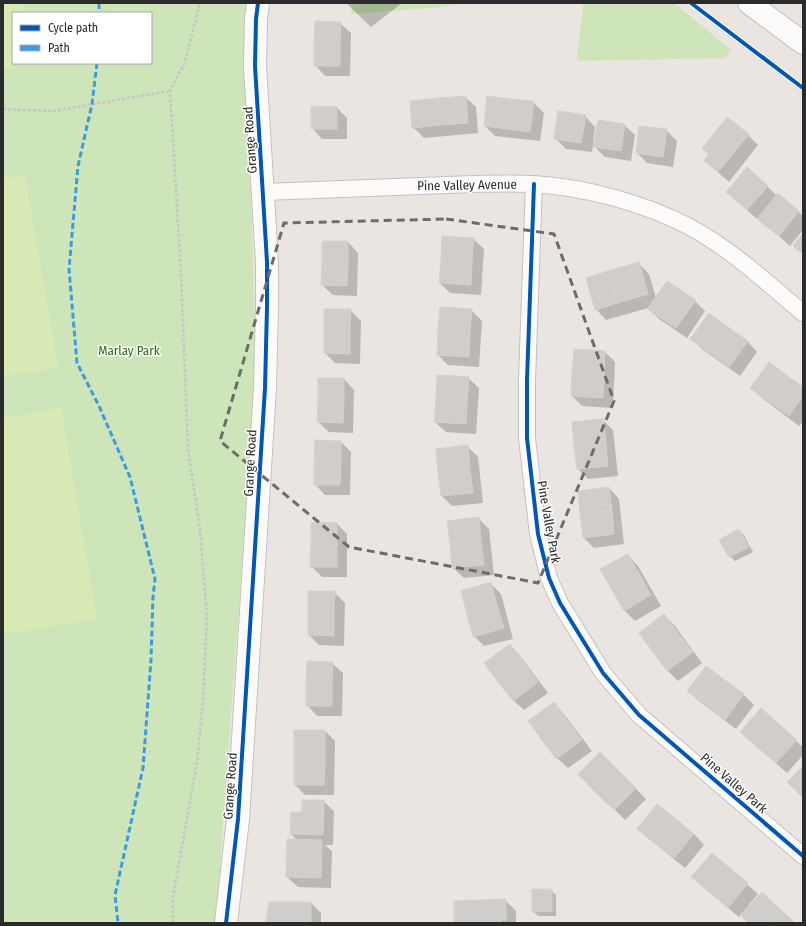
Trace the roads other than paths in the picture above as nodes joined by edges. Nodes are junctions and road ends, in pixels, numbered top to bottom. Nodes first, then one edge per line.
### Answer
1 (258, 3) edge
2 (749, 3) edge
3 (774, 13) edge
4 (803, 43) edge
5 (534, 184) junction
6 (264, 192) junction
7 (803, 312) edge
8 (803, 856) edge
9 (226, 923) edge

1 - 6 street, Grange Road
2 - 3 street
3 - 4 street
5 - 6 street, Pine Valley Avenue
5 - 7 street, Pine Valley Avenue
5 - 8 street, Pine Valley Park
6 - 9 street, Grange Road

